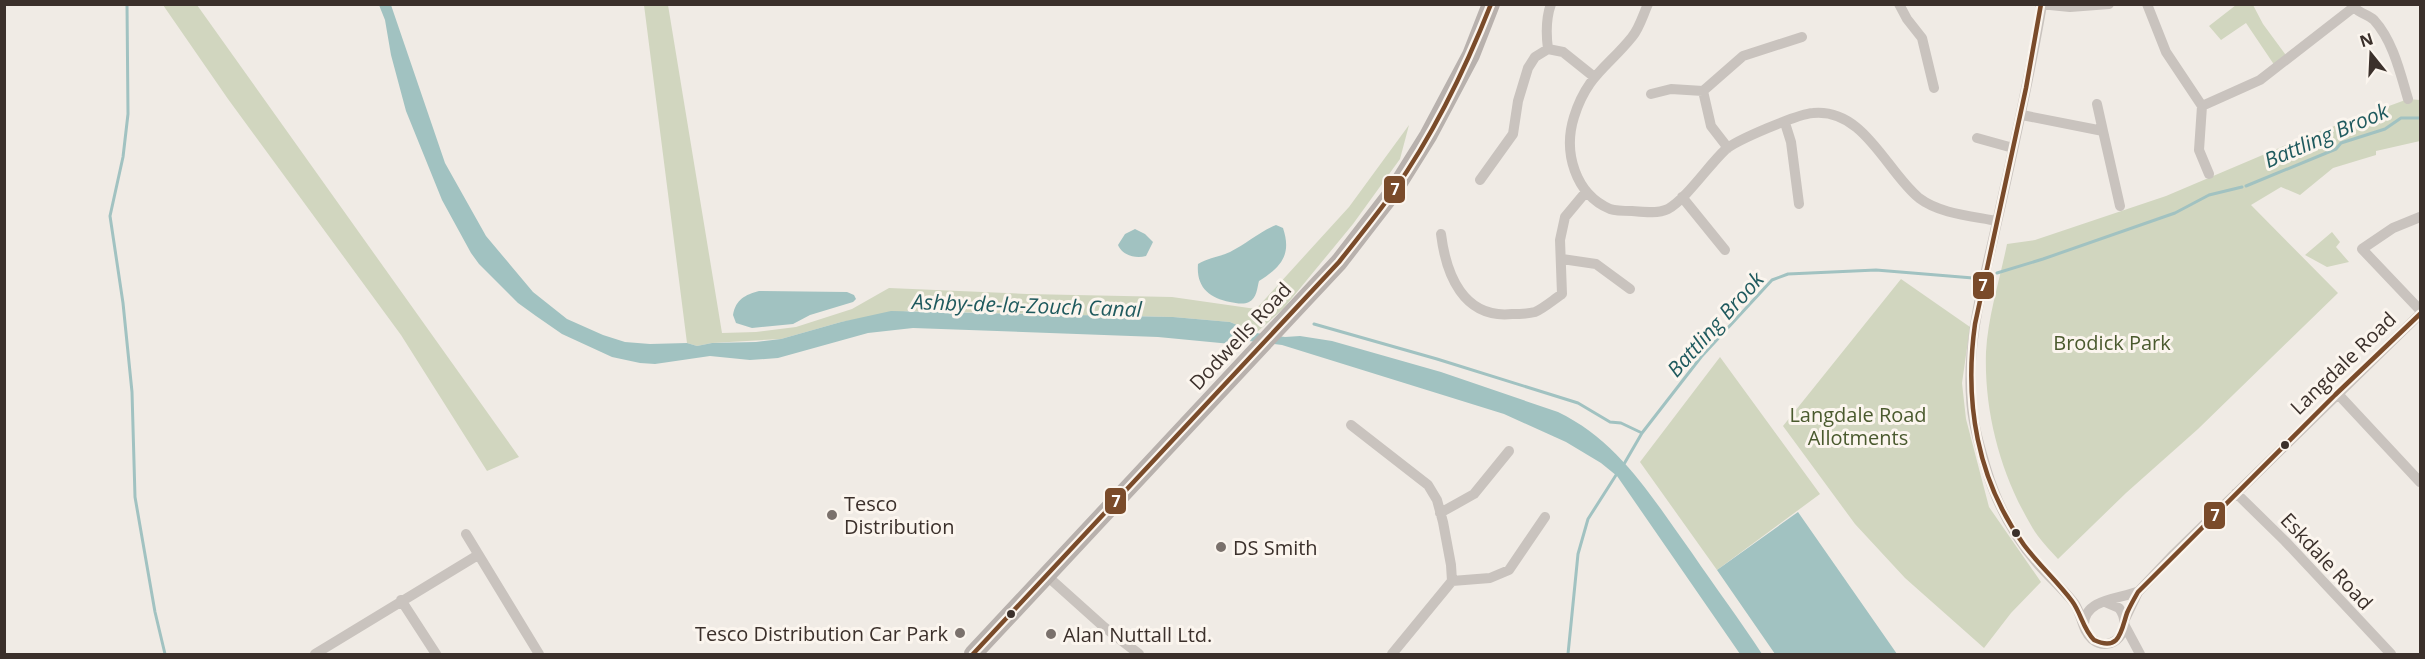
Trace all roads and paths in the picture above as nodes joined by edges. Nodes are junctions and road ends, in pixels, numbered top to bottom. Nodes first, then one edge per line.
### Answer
1 (1551, 4) edge
2 (1648, 4) edge
3 (1899, 4) edge
4 (2109, 4) edge
5 (2147, 4) edge
6 (2041, 5) edge
7 (2354, 6) edge
8 (1489, 7) edge
9 (1802, 37) dead end
10 (1548, 49) junction
11 (1593, 76) junction
12 (1934, 88) dead end
13 (1703, 91) junction
14 (1651, 94) dead end
15 (2408, 99) dead end
16 (2097, 104) dead end
17 (2202, 106) junction
18 (2022, 115) junction
19 (1785, 123) junction
20 (2103, 131) junction
21 (1977, 138) dead end
22 (1728, 148) junction
23 (2013, 148) junction
24 (2209, 174) dead end
25 (1480, 180) dead end
26 (1586, 193) junction
27 (1682, 197) junction
28 (1799, 204) dead end
29 (2120, 206) dead end
30 (2421, 217) edge
31 (1997, 220) junction
32 (1441, 234) dead end
33 (1725, 250) dead end
34 (1562, 259) junction
35 (1630, 289) dead end
36 (2421, 312) edge
37 (2337, 393) junction
38 (1351, 425) dead end
39 (1509, 451) dead end
40 (2421, 482) edge
41 (2236, 493) junction
42 (1440, 513) junction
43 (1545, 517) dead end
44 (466, 534) dead end
45 (478, 555) junction
46 (1046, 575) junction
47 (1452, 580) junction
48 (2138, 592) junction
49 (401, 600) junction
50 (2105, 602) junction
51 (2073, 603) junction
52 (2089, 609) junction
53 (2125, 623) junction
54 (2084, 626) junction
55 (2119, 638) junction
56 (2137, 651) edge
57 (315, 654) edge
58 (435, 654) edge
59 (539, 654) edge
60 (974, 654) edge
61 (1139, 654) edge
62 (1392, 654) edge
63 (2391, 654) edge

1 - 10 street
2 - 11 street
3 - 12 street
4 - 6 street
5 - 17 street
6 - 18 street
7 - 15 street
7 - 17 street
8 - 46 main road, Dodwells Road
9 - 13 street
10 - 11 street
10 - 25 street
11 - 26 street
13 - 14 street
13 - 22 street
16 - 20 street
17 - 24 street
18 - 20 street
18 - 23 street
19 - 22 street
19 - 28 street
19 - 31 street
20 - 29 street
21 - 23 street
22 - 27 street
23 - 31 street
26 - 27 street
26 - 34 street
27 - 33 street
30 - 36 street
31 - 51 street
32 - 34 street
34 - 35 street
36 - 37 street, Langdale Road
37 - 40 street
37 - 41 street, Langdale Road
38 - 42 street
39 - 42 street
41 - 48 street, Langdale Road
41 - 63 street, Eskdale Road
42 - 47 street
43 - 47 street
44 - 45 street
45 - 49 street
45 - 59 street
46 - 60 main road, Dodwells Road
46 - 61 street
47 - 62 street
48 - 50 street, Langdale Road
48 - 53 street, Langdale Road
49 - 57 street
49 - 58 street
50 - 52 street
50 - 53 street
51 - 52 street
51 - 54 street
52 - 54 street
53 - 55 street
53 - 56 street
54 - 55 street
55 - 56 street

